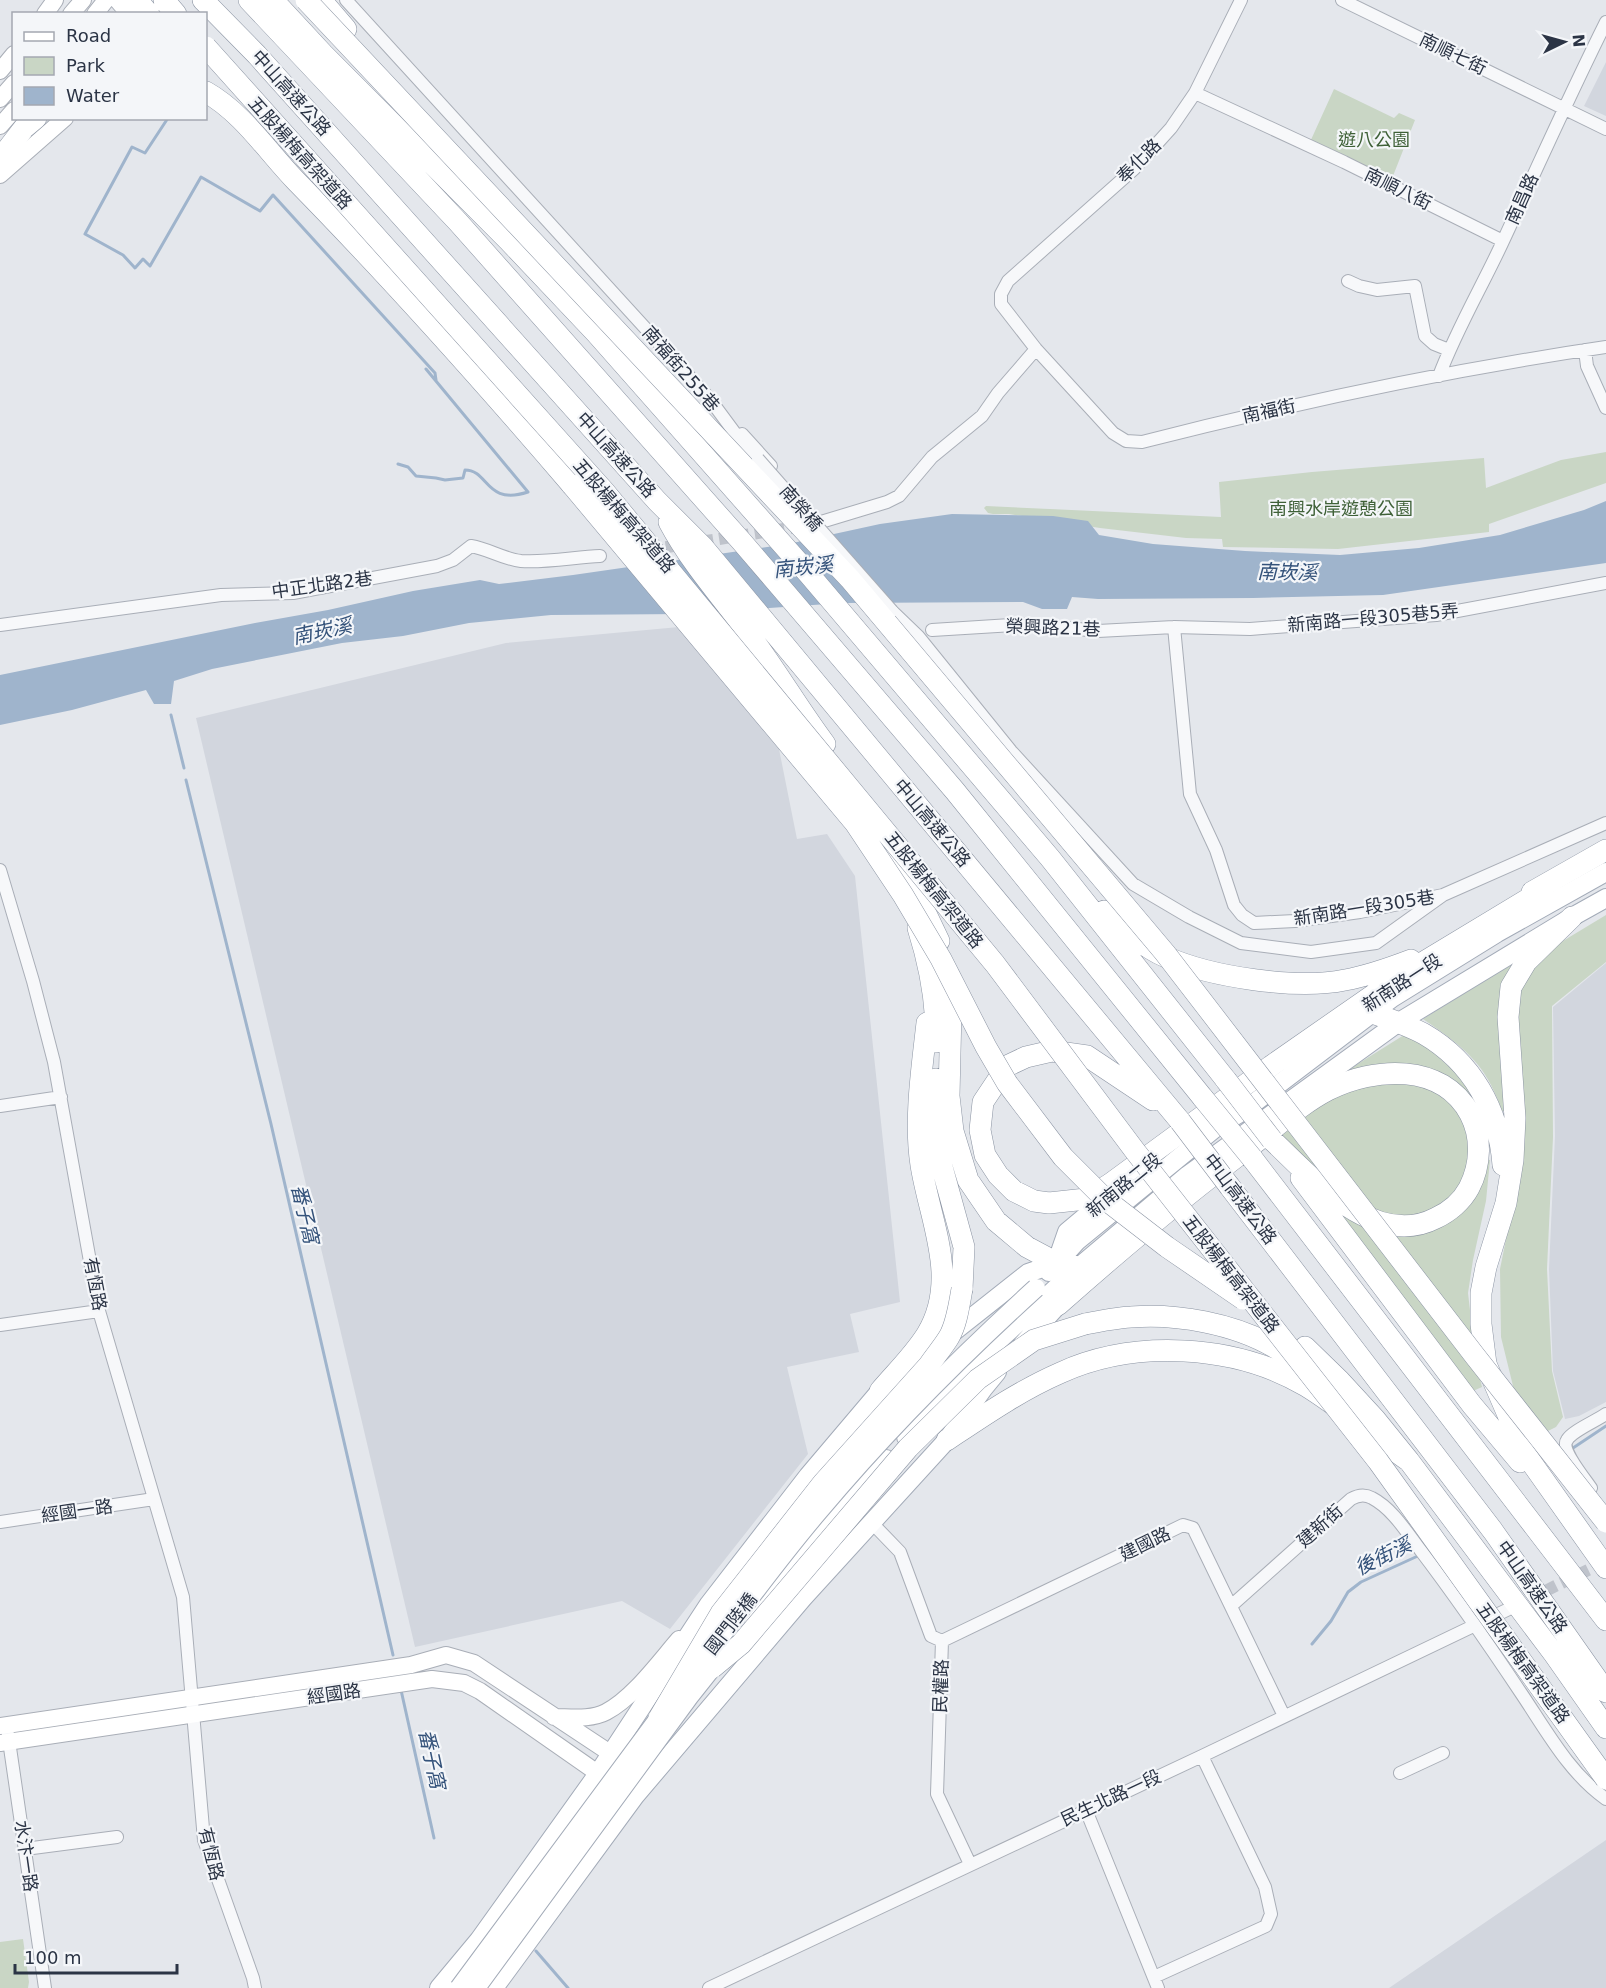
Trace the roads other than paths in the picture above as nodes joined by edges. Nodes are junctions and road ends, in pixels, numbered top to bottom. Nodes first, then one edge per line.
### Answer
1 (82, 0) edge
2 (106, 0) edge
3 (117, 0) edge
4 (137, 0) edge
5 (164, 0) edge
6 (203, 0) edge
7 (249, 0) edge
8 (273, 0) edge
9 (306, 0) edge
10 (321, 0) edge
11 (346, 0) edge
12 (1240, 0) edge
13 (1342, 0) edge
14 (73, 12) edge
15 (97, 12) edge
16 (127, 12) edge
17 (147, 12) edge
18 (174, 12) edge
19 (1606, 22) edge
20 (207, 48) edge
21 (12, 56) edge
22 (0, 71) edge
23 (207, 76) edge
24 (12, 85) edge
25 (207, 93) edge
26 (1195, 93) junction
27 (0, 99) edge
28 (1563, 109) junction
29 (12, 112) edge
30 (34, 120) edge
31 (63, 120) edge
32 (0, 126) edge
33 (250, 128) junction
34 (1606, 129) edge
35 (0, 159) edge
36 (0, 175) edge
37 (1503, 241) junction
38 (1348, 281) dead end
39 (1000, 294) joint
40 (1606, 347) edge
41 (1036, 349) junction
42 (1449, 350) junction
43 (1585, 350) junction
44 (1440, 376) junction
45 (709, 398) junction
46 (1606, 408) edge
47 (778, 534) junction
48 (693, 548) junction
49 (600, 556) dead end
50 (1606, 583) edge
51 (0, 625) edge
52 (1174, 627) junction
53 (932, 630) dead end
54 (1606, 823) edge
55 (887, 843) junction
56 (1606, 850) edge
57 (1050, 858) junction
58 (1606, 860) edge
59 (0, 870) edge
60 (1606, 872) edge
61 (1543, 886) junction
62 (1443, 895) junction
63 (1606, 898) edge
64 (1572, 917) junction
65 (932, 972) junction
66 (1372, 1013) junction
67 (1399, 1022) junction
68 (61, 1097) junction
69 (0, 1106) edge
70 (1180, 1121) junction
71 (1210, 1124) junction
72 (1272, 1140) junction
73 (1223, 1150) joint
74 (1501, 1216) junction
75 (1057, 1263) junction
76 (1079, 1267) junction
77 (1047, 1297) junction
78 (99, 1311) junction
79 (0, 1325) edge
80 (880, 1391) junction
81 (1606, 1414) edge
82 (946, 1440) junction
83 (1409, 1461) junction
84 (1555, 1496) junction
85 (154, 1499) junction
86 (1606, 1509) edge
87 (0, 1522) edge
88 (1606, 1522) edge
89 (872, 1523) junction
90 (1606, 1568) edge
91 (709, 1604) junction
92 (1231, 1606) junction
93 (1513, 1607) tunnel mouth
94 (1499, 1614) junction
95 (1606, 1620) edge
96 (1475, 1625) junction
97 (942, 1641) junction
98 (712, 1668) junction
99 (1606, 1692) edge
100 (192, 1706) junction
101 (1284, 1716) junction
102 (555, 1717) junction
103 (658, 1718) junction
104 (1606, 1728) edge
105 (4, 1734) edge
106 (610, 1753) junction
107 (1443, 1754) dead end
108 (1202, 1756) junction
109 (1606, 1761) edge
110 (1400, 1773) dead end
111 (597, 1774) junction
112 (1606, 1779) edge
113 (635, 1796) junction
114 (1606, 1799) edge
115 (1086, 1810) junction
116 (117, 1837) dead end
117 (25, 1849) junction
118 (970, 1864) junction
119 (1156, 1983) edge
120 (45, 1988) edge
121 (255, 1988) edge
122 (439, 1988) edge
123 (459, 1988) edge
124 (476, 1988) edge
125 (494, 1988) edge
126 (709, 1988) edge

1 - 14 street
2 - 15 street
3 - 16 street
4 - 17 highway
5 - 18 highway
6 - 48 highway, 中山高速公路
7 - 95 highway, 中山高速公路, bridge
8 - 47 highway
9 - 88 highway, bridge
10 - 47 highway
11 - 45 street, 南福街255巷
12 - 26 street, 奉化路
13 - 28 street, 南順七街
19 - 28 street, 南昌路
20 - 112 highway, 五股楊梅高架道路, bridge
21 - 22 street
23 - 33 highway
24 - 27 street
25 - 33 highway
26 - 37 street, 南順八街
26 - 39 street, 奉化路
28 - 34 street, 南順七街
28 - 37 street, 南昌路
29 - 32 street
30 - 35 highway
31 - 36 street
33 - 83 highway, bridge
37 - 42 street, 南昌路
38 - 42 street
39 - 41 street, 南福街
40 - 43 street, 南福街
41 - 44 street, 南福街
41 - 45 street, 南福街255巷
42 - 44 street, 南昌路
43 - 44 street, 南福街
43 - 46 street
45 - 62 street, 南榮橋, bridge
47 - 57 highway
48 - 55 highway
48 - 70 highway, 中山高速公路
49 - 51 street, 中正北路2巷
50 - 52 street, 新南路一段305巷5弄
52 - 53 street, 榮興路21巷
52 - 62 street, 新南路一段305巷
54 - 62 street, 新南路一段305巷
55 - 65 highway
55 - 75 highway
56 - 61 highway
57 - 61 highway
57 - 72 highway, bridge
58 - 71 main road, 新南路一段
59 - 68 street, 有恆路
60 - 66 main road, 新南路一段
61 - 70 highway
63 - 64 main road, 新南路一段
64 - 67 main road, 新南路一段
64 - 74 highway
65 - 80 highway
65 - 103 highway, bridge
66 - 67 highway
66 - 71 main road, 新南路一段
67 - 73 main road, 新南路一段
67 - 74 highway
68 - 69 street
68 - 78 street, 有恆路
70 - 99 highway, 中山高速公路, bridge
71 - 75 main road, 新南路二段
71 - 75 main road, 新南路二段
72 - 77 highway
72 - 84 highway
73 - 76 main road, 新南路二段
74 - 84 highway
75 - 76 highway
75 - 77 main road, 新南路二段
75 - 80 main road
76 - 77 main road
77 - 82 main road
77 - 98 main road, 國門陸橋, bridge
77 - 103 main road, 國門陸橋, bridge
78 - 79 street
78 - 85 street, 有恆路
80 - 91 main road
81 - 86 street
82 - 83 highway
82 - 89 main road
83 - 98 highway, bridge
83 - 104 highway
84 - 90 highway
85 - 87 street, 經國一路
85 - 100 street, 有恆路
89 - 97 street, 民權路
89 - 113 main road
91 - 102 street
91 - 106 main road
92 - 96 street, 建新街
92 - 97 street, 建國路
92 - 101 street, 建國路
93 - 94 street, 民生北路一段
94 - 96 street, 民生北路一段
94 - 109 street
96 - 101 street, 民生北路一段
96 - 114 street, 建新街
97 - 118 street, 民權路
98 - 124 main road, 國門陸橋, bridge
100 - 102 street, 經國路
100 - 105 street, 經國路
100 - 111 street, 經國路
100 - 121 street, 有恆路
101 - 108 street, 民生北路一段
102 - 106 street, 經國路
103 - 123 main road, 國門陸橋, bridge
105 - 117 street, 水汴一路
106 - 111 main road
107 - 110 street
108 - 115 street, 民生北路一段
108 - 119 street
111 - 113 street, 經國路
111 - 122 main road
113 - 125 main road
115 - 118 street, 民生北路一段
115 - 119 street
116 - 117 street
117 - 120 street, 水汴一路
118 - 126 street, 民生北路一段

